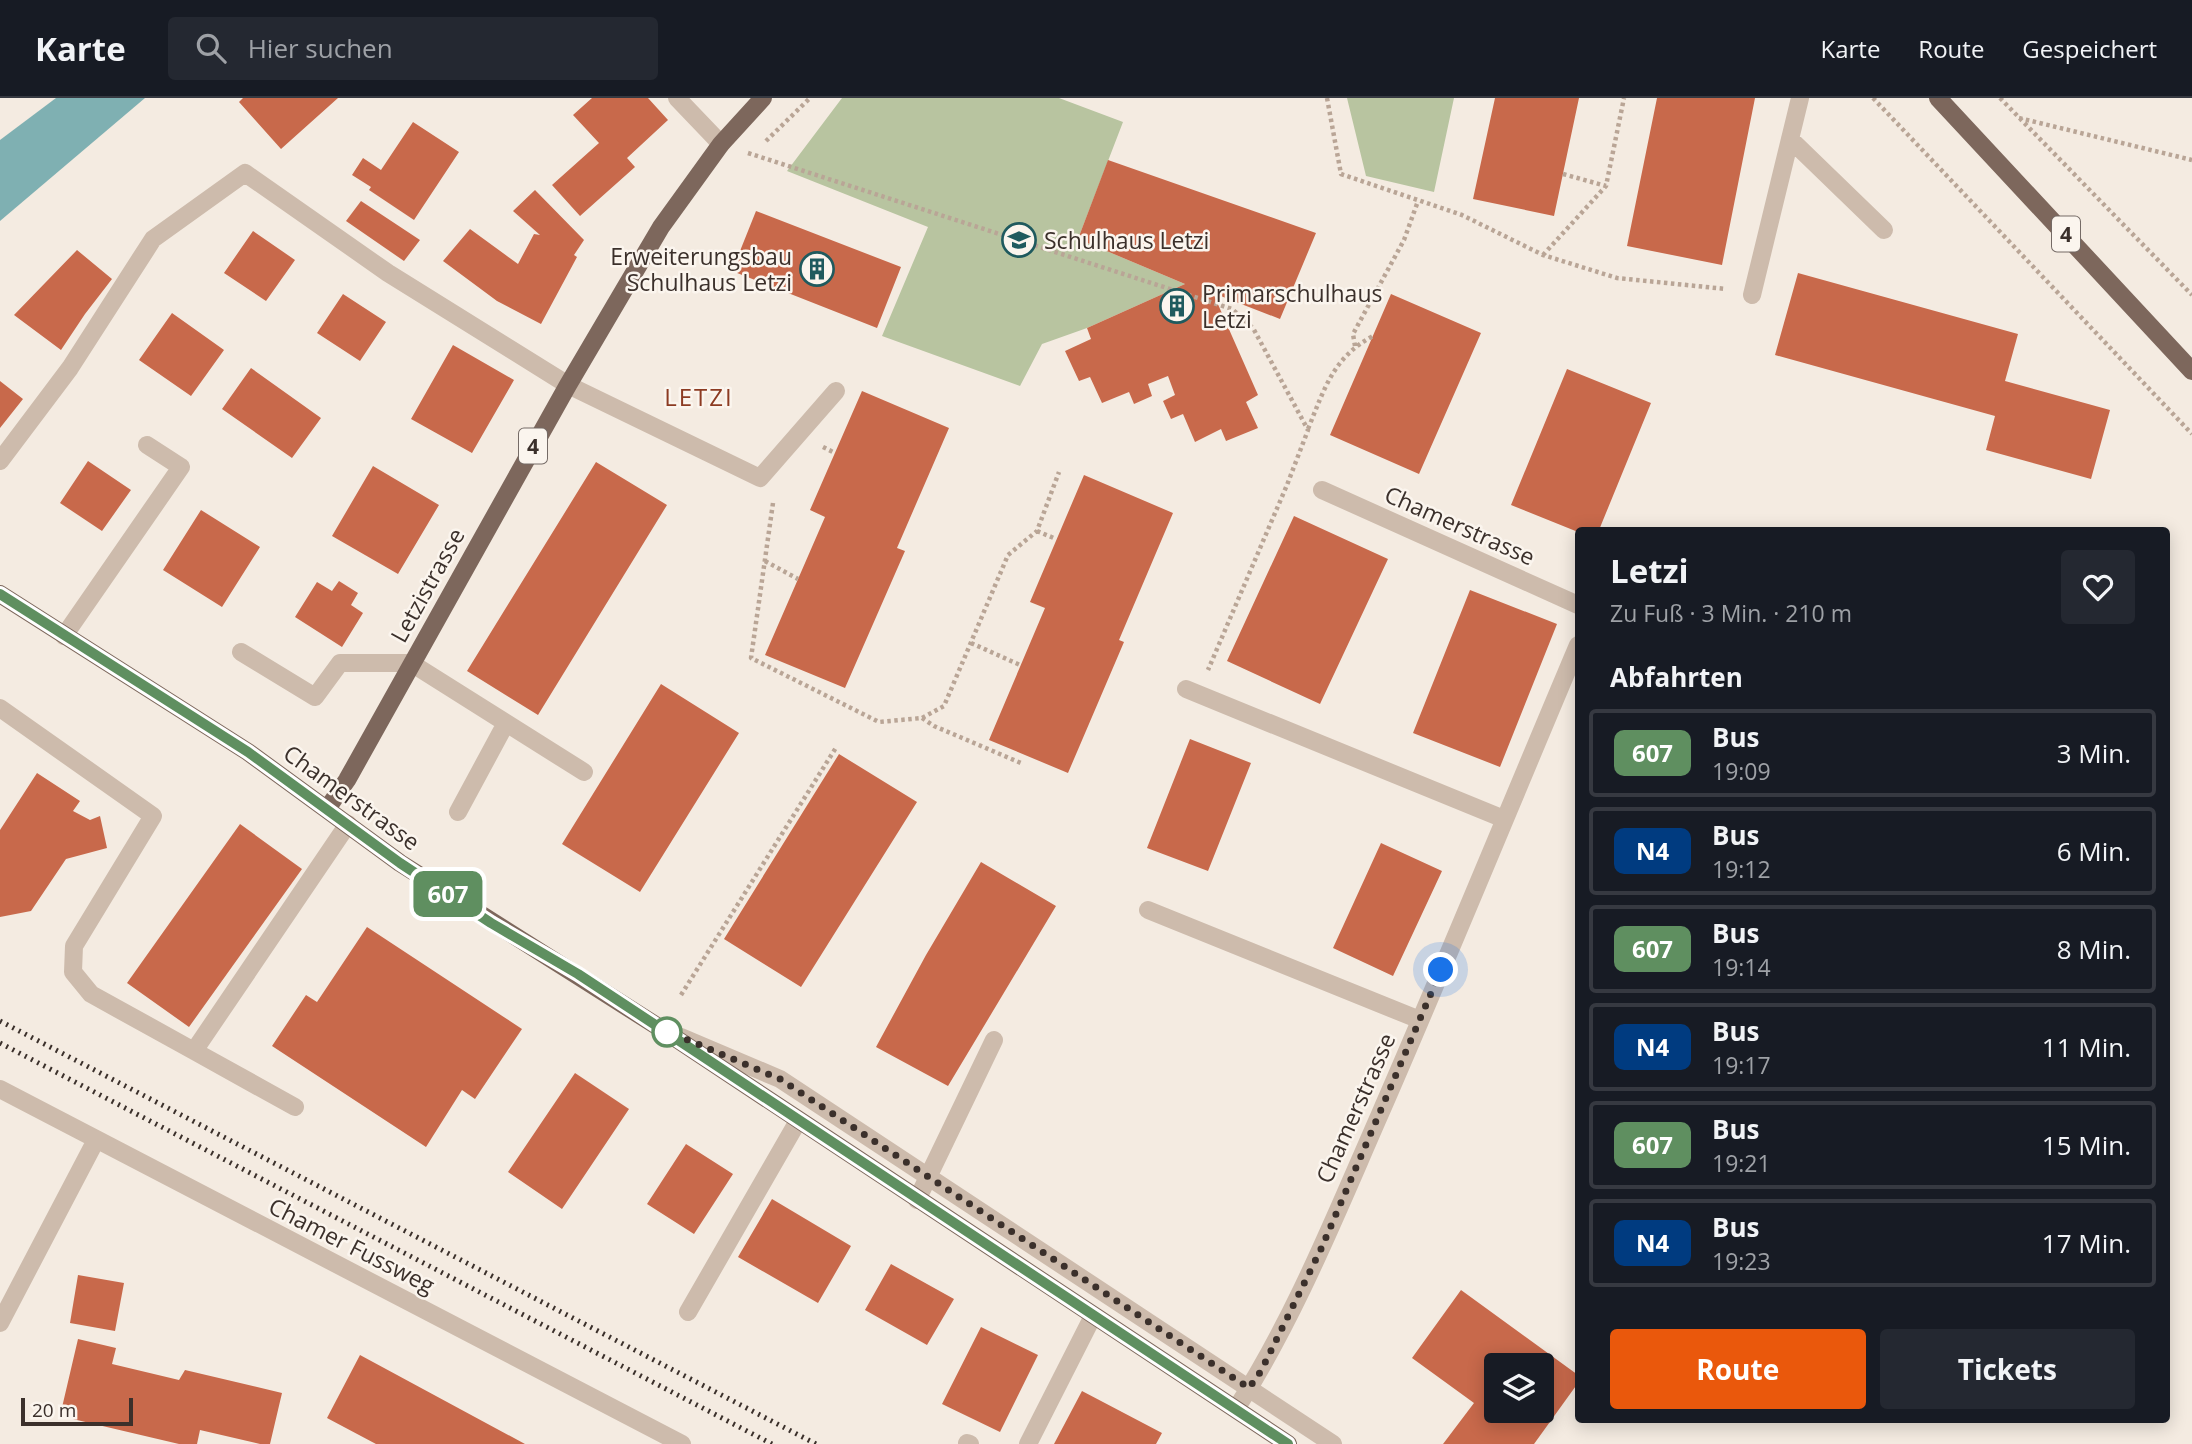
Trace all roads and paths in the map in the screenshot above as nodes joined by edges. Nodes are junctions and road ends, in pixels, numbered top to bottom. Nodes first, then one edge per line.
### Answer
1 (677, 98) edge
2 (763, 98) edge
3 (810, 98) edge
4 (1327, 98) edge
5 (1624, 98) edge
6 (1800, 98) edge
7 (1873, 98) edge
8 (1938, 98) edge
9 (2000, 98) edge
10 (2018, 118) junction
11 (1790, 139) junction
12 (760, 140) dead end
13 (721, 144) junction
14 (2192, 160) edge
15 (1563, 174) dead end
16 (1606, 186) junction
17 (1418, 201) junction
18 (1884, 230) dead end
19 (1543, 255) junction
20 (1752, 295) joint
21 (2192, 295) edge
22 (1373, 336) dead end
23 (1354, 346) junction
24 (2192, 371) edge
25 (568, 385) junction
26 (836, 391) dead end
27 (1308, 430) junction
28 (2192, 434) edge
29 (147, 444) dead end
30 (0, 461) edge
31 (1059, 472) dead end
32 (760, 478) junction
33 (1322, 490) dead end
34 (1037, 531) junction
35 (1056, 539) dead end
36 (765, 561) junction
37 (798, 579) dead end
38 (0, 594) edge
39 (1575, 604) edge
40 (64, 636) junction
41 (971, 643) junction
42 (241, 652) dead end
43 (1575, 652) edge
44 (411, 663) junction
45 (1020, 665) dead end
46 (1192, 691) joint
47 (0, 708) edge
48 (922, 718) junction
49 (506, 723) junction
50 (837, 746) dead end
51 (1021, 763) dead end
52 (584, 772) dead end
53 (327, 809) junction
54 (458, 812) dead end
55 (1504, 819) junction
56 (348, 824) junction
57 (1148, 910) dead end
58 (681, 995) dead end
59 (1420, 1020) junction
60 (660, 1028) junction
61 (994, 1040) dead end
62 (194, 1051) junction
63 (0, 1089) edge
64 (295, 1107) dead end
65 (798, 1121) junction
66 (96, 1140) junction
67 (929, 1176) junction
68 (917, 1200) junction
69 (688, 1312) dead end
70 (1093, 1316) junction
71 (0, 1323) edge
72 (1249, 1388) junction
73 (1236, 1409) junction
74 (682, 1444) edge
75 (1028, 1444) edge
76 (1288, 1444) edge
77 (1333, 1444) edge

1 - 13 street
2 - 13 main road, Letzistrasse / 4
3 - 12 path
4 - 17 path
5 - 16 path
6 - 11 street
7 - 28 path
8 - 24 main road, 4
9 - 10 path
10 - 14 path
10 - 21 path
11 - 18 street
11 - 20 street
13 - 25 main road, Letzistrasse / 4
13 - 27 path
15 - 16 path
16 - 19 path
17 - 19 path
17 - 23 path
19 - 20 path
22 - 23 path
23 - 27 path
25 - 30 street
25 - 32 street
25 - 44 main road, Letzistrasse / 4
26 - 32 street
27 - 46 path
29 - 40 street
31 - 34 path
32 - 36 path
33 - 39 street, Chamerstrasse
34 - 35 path
34 - 41 path
36 - 37 path
36 - 48 path
38 - 40 main road, Chamerstrasse
40 - 53 main road, Chamerstrasse
41 - 45 path
41 - 48 path
42 - 44 street
43 - 55 street, Chamerstrasse
44 - 49 street
44 - 53 main road, Letzistrasse / 4
46 - 55 street
47 - 62 street
48 - 51 path
49 - 52 street
49 - 54 street
50 - 58 path
53 - 56 main road, Chamerstrasse
55 - 59 street, Chamerstrasse
56 - 60 main road, Chamerstrasse
56 - 62 street
57 - 59 street
59 - 72 street, Chamerstrasse
60 - 65 main road, Chamerstrasse
60 - 67 street
61 - 67 street
62 - 64 street
63 - 66 street, Chamer Fussweg
65 - 68 main road, Chamerstrasse
65 - 69 street
66 - 71 street
66 - 74 street, Chamer Fussweg
67 - 68 street
67 - 72 street
68 - 70 main road, Chamerstrasse
70 - 73 main road, Chamerstrasse
70 - 75 street
72 - 73 street, Chamerstrasse
72 - 77 street
73 - 76 main road, Chamerstrasse

